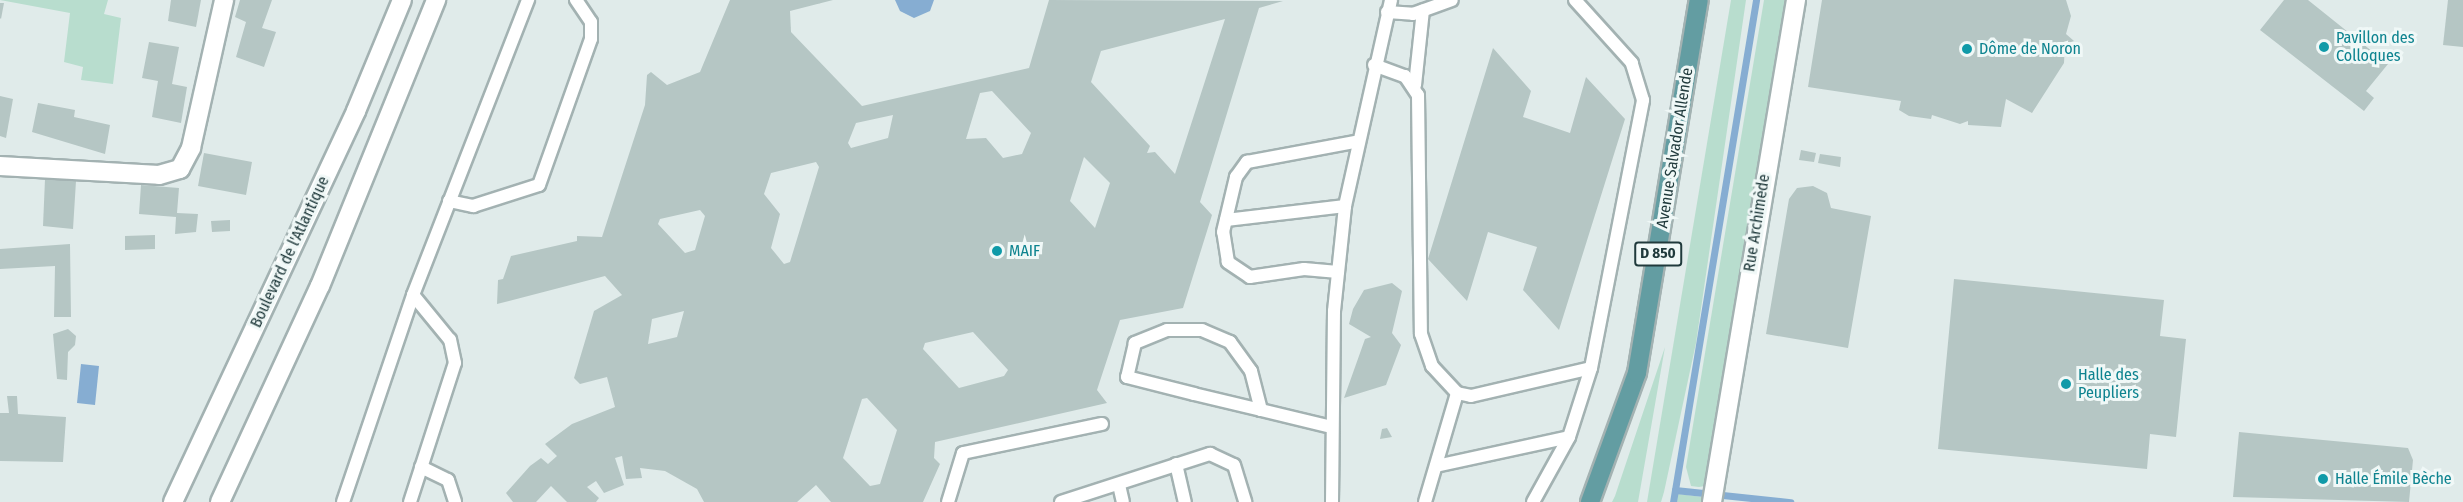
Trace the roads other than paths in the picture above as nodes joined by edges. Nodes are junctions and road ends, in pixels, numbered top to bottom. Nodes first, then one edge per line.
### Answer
1 (224, 0) edge
2 (402, 0) edge
3 (436, 0) edge
4 (528, 0) edge
5 (576, 0) edge
6 (1452, 0) edge
7 (1575, 0) edge
8 (1699, 0) edge
9 (1796, 0) edge
10 (1389, 6) edge
11 (1423, 10) junction
12 (1374, 66) junction
13 (1414, 85) junction
14 (1355, 142) junction
15 (0, 166) edge
16 (449, 201) junction
17 (1345, 206) junction
18 (1226, 220) junction
19 (1338, 272) junction
20 (413, 295) junction
21 (1591, 368) junction
22 (1457, 393) junction
23 (1261, 410) junction
24 (1102, 424) dead end
25 (1332, 427) junction
26 (1569, 437) junction
27 (1176, 464) junction
28 (1436, 466) junction
29 (421, 467) junction
30 (1119, 485) junction
31 (173, 502) edge
32 (220, 502) edge
33 (343, 502) edge
34 (410, 502) edge
35 (455, 502) edge
36 (948, 502) edge
37 (1061, 502) edge
38 (1123, 502) edge
39 (1185, 502) edge
40 (1245, 502) edge
41 (1332, 502) edge
42 (1425, 502) edge
43 (1533, 502) edge
44 (1590, 502) edge
45 (1712, 502) edge

1 - 15 main road
2 - 31 main road, Boulevard de l'Atlantique
3 - 32 main road
4 - 16 lane
5 - 16 lane
6 - 11 lane
7 - 21 lane
8 - 44 main road, Avenue Salvador Allende / D 850
9 - 45 main road, Rue Archimède
10 - 11 lane
10 - 12 lane
11 - 13 lane
12 - 13 lane
12 - 14 lane
13 - 22 lane
14 - 17 lane
14 - 18 lane
16 - 20 lane
17 - 18 lane
17 - 19 lane
18 - 19 lane
19 - 25 lane
20 - 29 lane
20 - 33 lane
21 - 22 lane
21 - 26 lane
22 - 28 lane
23 - 23 lane
23 - 25 lane
24 - 36 lane
25 - 41 lane
26 - 28 lane
26 - 43 lane
27 - 30 lane
27 - 39 lane
27 - 40 lane
28 - 42 lane
29 - 34 lane
29 - 35 lane
30 - 37 lane
30 - 38 lane

